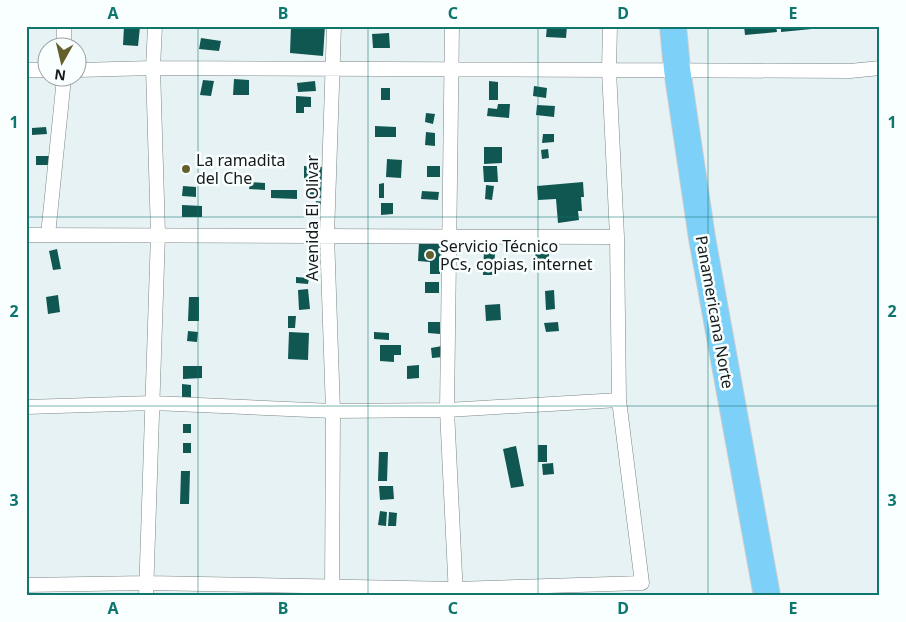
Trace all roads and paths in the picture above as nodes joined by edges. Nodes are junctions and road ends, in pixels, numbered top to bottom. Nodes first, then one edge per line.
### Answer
1 (155, 26) edge
2 (334, 26) edge
3 (452, 26) edge
4 (610, 26) edge
5 (673, 26) edge
6 (153, 68) junction
7 (332, 68) junction
8 (880, 68) edge
9 (451, 69) junction
10 (676, 69) junction
11 (88, 70) edge
12 (609, 70) junction
13 (63, 88) edge
14 (158, 234) junction
15 (26, 235) edge
16 (48, 235) junction
17 (327, 235) junction
18 (448, 236) junction
19 (617, 237) junction
20 (619, 400) junction
21 (153, 403) junction
22 (26, 407) edge
23 (447, 410) junction
24 (332, 411) junction
25 (26, 585) edge
26 (146, 590) edge
27 (576, 590) edge
28 (332, 592) edge
29 (456, 593) edge
30 (767, 596) edge

1 - 6 street
2 - 7 street, Avenida El Olivar
3 - 9 street
4 - 12 street
5 - 10 highway, Panamericana Norte
6 - 7 street
6 - 11 street
6 - 14 street
7 - 9 street
7 - 17 street, Avenida El Olivar
8 - 10 street
9 - 12 street
9 - 18 street
10 - 12 street
10 - 30 highway, Panamericana Norte
12 - 19 street
13 - 16 street
14 - 16 street
14 - 17 street
14 - 21 street
15 - 16 street
17 - 18 street
17 - 24 street, Avenida El Olivar
18 - 19 street
18 - 23 street
19 - 20 street
20 - 23 street
20 - 27 street
21 - 22 street
21 - 24 street
21 - 26 street
23 - 24 street
23 - 29 street
24 - 28 street, Avenida El Olivar
25 - 26 street
26 - 28 street
27 - 29 street
28 - 29 street

